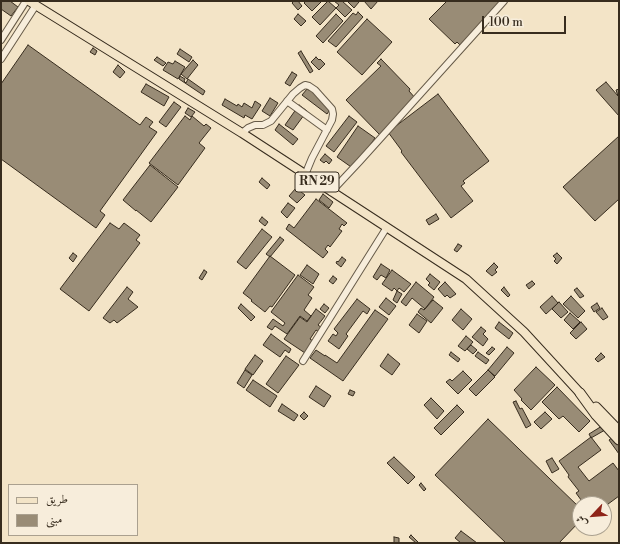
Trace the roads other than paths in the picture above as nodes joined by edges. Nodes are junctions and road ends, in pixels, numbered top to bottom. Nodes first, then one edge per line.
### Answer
1 (504, 1) edge
2 (30, 2) edge
3 (1, 40) edge
4 (1, 59) edge
5 (287, 101) junction
6 (327, 130) junction
7 (242, 133) junction
8 (305, 175) junction
9 (331, 192) junction
10 (387, 227) junction
11 (303, 361) dead end
12 (580, 393) junction
13 (619, 431) edge
14 (619, 440) edge

1 - 9 lane
2 - 3 lane
2 - 4 lane
2 - 7 main road, RN 29
5 - 6 lane
5 - 6 lane
5 - 7 lane
6 - 8 lane
7 - 8 main road, RN 29
8 - 9 main road, RN 29
9 - 10 main road, RN 29
10 - 11 lane
10 - 12 main road, RN 29
12 - 13 highway, RN 29
12 - 14 highway, RN 29

